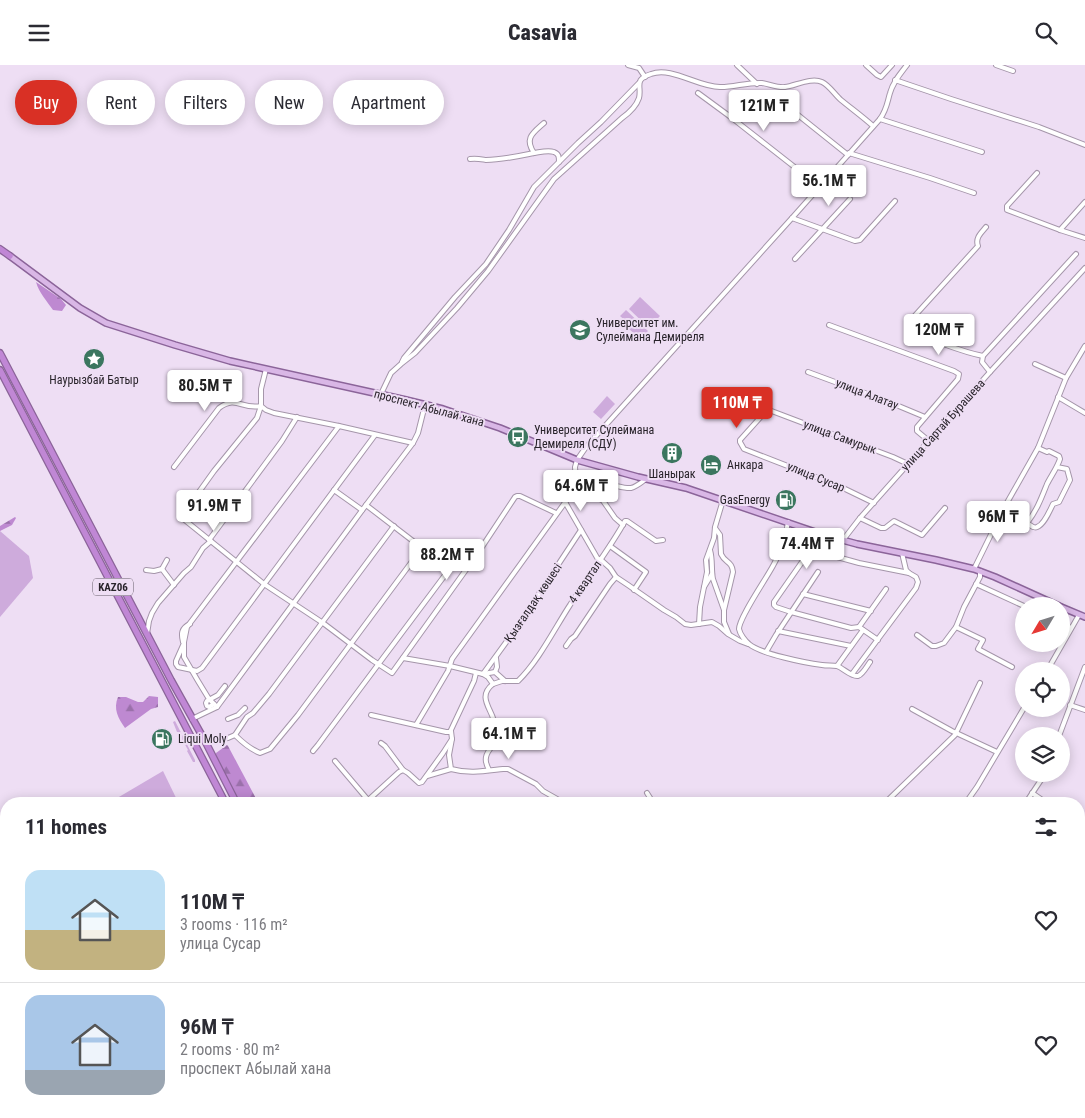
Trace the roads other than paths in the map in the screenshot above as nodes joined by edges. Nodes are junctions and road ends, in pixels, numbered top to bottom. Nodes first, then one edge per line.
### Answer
1 (628, 65) edge
2 (738, 65) edge
3 (866, 65) edge
4 (892, 65) edge
5 (907, 65) edge
6 (996, 65) edge
7 (1013, 71) dead end
8 (645, 77) junction
9 (895, 80) junction
10 (639, 83) junction
11 (757, 84) junction
12 (698, 93) dead end
13 (773, 95) dead end
14 (880, 119) junction
15 (544, 123) dead end
16 (874, 126) junction
17 (1084, 145) edge
18 (982, 152) dead end
19 (534, 153) junction
20 (849, 154) junction
21 (470, 159) dead end
22 (559, 162) junction
23 (555, 166) junction
24 (1038, 173) dead end
25 (551, 184) junction
26 (820, 187) junction
27 (974, 193) dead end
28 (850, 199) dead end
29 (895, 201) dead end
30 (1085, 201) edge
31 (792, 218) junction
32 (516, 219) junction
33 (986, 227) dead end
34 (822, 229) junction
35 (1060, 230) junction
36 (512, 238) junction
37 (1085, 238) edge
38 (0, 249) edge
39 (0, 253) edge
40 (1076, 254) dead end
41 (10, 256) junction
42 (795, 259) dead end
43 (1085, 268) edge
44 (829, 325) dead end
45 (1085, 346) edge
46 (0, 353) edge
47 (983, 356) junction
48 (401, 364) junction
49 (1035, 364) dead end
50 (266, 369) junction
51 (0, 370) edge
52 (808, 372) dead end
53 (990, 372) junction
54 (1066, 378) junction
55 (381, 394) junction
56 (1058, 397) junction
57 (425, 405) junction
58 (261, 406) junction
59 (771, 411) joint
60 (1085, 413) edge
61 (298, 417) junction
62 (925, 417) junction
63 (338, 426) junction
64 (375, 435) junction
65 (929, 441) junction
66 (413, 443) junction
67 (1038, 448) junction
68 (577, 460) junction
69 (908, 464) junction
70 (174, 467) dead end
71 (1056, 467) junction
72 (646, 479) junction
73 (334, 490) junction
74 (574, 490) junction
75 (597, 497) junction
76 (1043, 497) junction
77 (723, 500) junction
78 (565, 502) junction
79 (874, 503) junction
80 (1053, 504) junction
81 (366, 505) junction
82 (944, 508) dead end
83 (1004, 508) junction
84 (362, 509) junction
85 (556, 513) junction
86 (860, 518) junction
87 (788, 522) junction
88 (1026, 523) junction
89 (623, 525) junction
90 (394, 526) junction
91 (715, 528) junction
92 (581, 530) junction
93 (663, 540) dead end
94 (843, 540) junction
95 (210, 541) junction
96 (610, 546) junction
97 (422, 548) junction
98 (710, 549) junction
99 (902, 553) junction
100 (167, 560) dead end
101 (599, 560) junction
102 (236, 561) junction
103 (451, 567) junction
104 (162, 569) junction
105 (466, 569) junction
106 (977, 570) junction
107 (146, 571) dead end
108 (818, 572) dead end
109 (909, 573) junction
110 (712, 574) junction
111 (616, 577) junction
112 (264, 584) junction
113 (976, 584) junction
114 (174, 585) junction
115 (704, 588) junction
116 (886, 589) dead end
117 (634, 590) junction
118 (803, 594) junction
119 (1038, 597) edge
120 (294, 602) junction
121 (1015, 602) edge
122 (724, 610) junction
123 (871, 611) junction
124 (1070, 611) edge
125 (791, 612) junction
126 (1079, 615) junction
127 (1085, 617) edge
128 (323, 623) junction
129 (699, 624) junction
130 (956, 627) junction
131 (1071, 628) joint
132 (861, 629) junction
133 (778, 631) junction
134 (147, 635) junction
135 (729, 635) junction
136 (917, 635) dead end
137 (878, 640) junction
138 (184, 643) junction
139 (351, 644) junction
140 (750, 645) junction
141 (566, 646) dead end
142 (851, 646) junction
143 (766, 652) junction
144 (403, 658) junction
145 (496, 658) junction
146 (870, 662) dead end
147 (1052, 662) edge
148 (379, 664) junction
149 (450, 666) junction
150 (837, 666) junction
151 (1012, 667) dead end
152 (1085, 667) edge
153 (192, 670) junction
154 (495, 672) junction
155 (476, 673) junction
156 (483, 674) junction
157 (852, 674) junction
158 (506, 681) junction
159 (980, 683) dead end
160 (493, 684) junction
161 (225, 686) dead end
162 (210, 699) junction
163 (215, 705) junction
164 (1070, 705) joint
165 (245, 708) dead end
166 (912, 709) dead end
167 (1085, 710) edge
168 (253, 713) junction
169 (238, 715) junction
170 (371, 715) dead end
171 (1018, 717) edge
172 (192, 719) junction
173 (228, 719) dead end
174 (416, 725) junction
175 (451, 731) junction
176 (956, 733) junction
177 (235, 735) junction
178 (452, 739) junction
179 (205, 741) junction
180 (380, 743) dead end
181 (313, 751) dead end
182 (997, 752) junction
183 (335, 761) dead end
184 (451, 769) junction
185 (403, 770) junction
186 (489, 770) junction
187 (426, 776) junction
188 (1040, 782) edge
189 (647, 793) dead end
190 (1032, 793) junction
191 (222, 797) edge
192 (233, 797) edge
193 (365, 797) edge
194 (371, 797) edge
195 (553, 797) edge
196 (650, 797) edge
197 (891, 797) edge
198 (970, 797) edge
199 (1029, 797) edge
200 (1038, 797) edge

1 - 8 street
2 - 11 street
3 - 4 street
5 - 9 street
6 - 7 street
8 - 10 street
8 - 11 street
9 - 14 street
9 - 17 street
10 - 22 street
10 - 25 street
11 - 16 street
12 - 26 street
13 - 20 street
14 - 16 street
14 - 18 street
15 - 19 street
16 - 20 street
19 - 21 street
19 - 22 street
20 - 26 street
20 - 27 street
22 - 23 street
23 - 25 street
23 - 32 street
24 - 35 street
25 - 36 street
26 - 31 street
28 - 34 street
29 - 34 street
30 - 35 street
31 - 34 street
31 - 68 street
32 - 36 street
32 - 48 street
33 - 47 street
34 - 42 street
35 - 37 street
36 - 48 street
38 - 41 highway
39 - 41 highway
40 - 47 street
41 - 50 main road, проспект Абылай хана
43 - 53 street, улица Сартай Бурашева
44 - 62 street
45 - 54 street
46 - 134 highway, KАZ06
47 - 53 street
48 - 55 street
49 - 54 street
50 - 55 main road, проспект Абылай хана
50 - 58 street
51 - 191 highway, KАZ06
52 - 62 street, улица Алатау
53 - 65 street, улица Сартай Бурашева
54 - 56 street
55 - 57 main road, проспект Абылай хана
56 - 60 street
56 - 67 street
57 - 66 street
57 - 68 main road, проспект Абылай хана
58 - 61 street
58 - 70 street
58 - 95 street
59 - 69 street, улица Самурык
59 - 79 street, улица Сусар
61 - 63 street
61 - 95 street
62 - 65 street
63 - 64 street
63 - 102 street
64 - 66 street
64 - 73 street
65 - 69 street, улица Сартай Бурашева
66 - 81 street
67 - 71 street
67 - 83 street
68 - 72 main road, проспект Абылай хана
68 - 74 street
69 - 79 street, улица Сартай Бурашева
71 - 76 street
71 - 80 street
72 - 75 street
72 - 77 main road, проспект Абылай хана
73 - 84 street
73 - 112 street
74 - 75 street
74 - 78 street
75 - 89 street
76 - 80 street
76 - 88 street
77 - 87 main road, проспект Абылай хана
77 - 91 street
78 - 85 street
78 - 92 street
79 - 86 street, улица Сартай Бурашева
80 - 88 street
81 - 84 street
81 - 90 street
82 - 86 street
83 - 88 street
83 - 106 street
84 - 120 street
85 - 105 street
85 - 149 street
86 - 94 street, улица Сартай Бурашева
87 - 94 main road, проспект Абылай хана
87 - 140 street
89 - 93 street
89 - 96 street, 4 квартал
90 - 97 street
90 - 128 street
91 - 98 street
91 - 122 street
92 - 101 street
92 - 145 street, Қызғалдақ көшесі
94 - 99 main road, проспект Абылай хана
95 - 102 street
95 - 114 street
96 - 101 street, 4 квартал
96 - 117 street
97 - 103 street
97 - 139 street
98 - 110 street
98 - 115 street
99 - 106 main road, проспект Абылай хана
99 - 109 street
100 - 104 street
101 - 111 street
101 - 158 street, 4 квартал
102 - 112 street
102 - 138 street
103 - 105 street
103 - 148 street
104 - 107 street
104 - 114 street
105 - 144 street
106 - 113 street
106 - 119 main road, проспект Абылай хана
108 - 118 street
109 - 125 street
109 - 137 street
110 - 115 street
110 - 122 street
111 - 117 street
111 - 141 street
112 - 120 street
112 - 153 street
113 - 121 street
113 - 130 street
114 - 134 street
115 - 129 street
116 - 123 street
117 - 129 street
118 - 123 street
118 - 125 street
120 - 128 street
120 - 163 street
122 - 135 street
123 - 132 street
124 - 126 main road, проспект Абылай хана
125 - 132 street
125 - 133 street
126 - 127 main road, проспект Абылай хана
126 - 131 street
128 - 139 street
128 - 168 street
129 - 135 street
130 - 136 street
130 - 151 street
131 - 147 street
132 - 137 street
132 - 142 street
133 - 142 street
133 - 143 street
134 - 172 highway, KАZ06
135 - 140 street
137 - 157 street
138 - 153 street
138 - 153 street
139 - 148 street
139 - 177 street
140 - 143 street
142 - 150 street
143 - 150 street
144 - 148 street
144 - 149 street
145 - 154 street
145 - 156 street, Қызғалдақ көшесі
146 - 157 street
148 - 181 street
149 - 155 street
149 - 174 street
150 - 157 street
152 - 164 street
153 - 162 street
154 - 156 street
154 - 158 street
155 - 156 street
155 - 175 street
156 - 160 street
158 - 160 street
159 - 176 street
160 - 186 street
161 - 162 street
162 - 163 street
163 - 172 street
164 - 167 street
165 - 169 street
166 - 176 street
168 - 169 street
168 - 177 street
169 - 173 street
170 - 174 street
171 - 182 street
172 - 179 highway, KАZ06
174 - 175 street
175 - 178 street
176 - 182 street
176 - 197 street
177 - 179 street
178 - 184 street
178 - 187 street
179 - 192 highway, KАZ06
180 - 185 street
182 - 198 street
183 - 193 street
184 - 186 street
184 - 187 street
185 - 187 street
185 - 194 street
186 - 195 street
188 - 190 street
189 - 196 street
190 - 199 street
190 - 200 street

